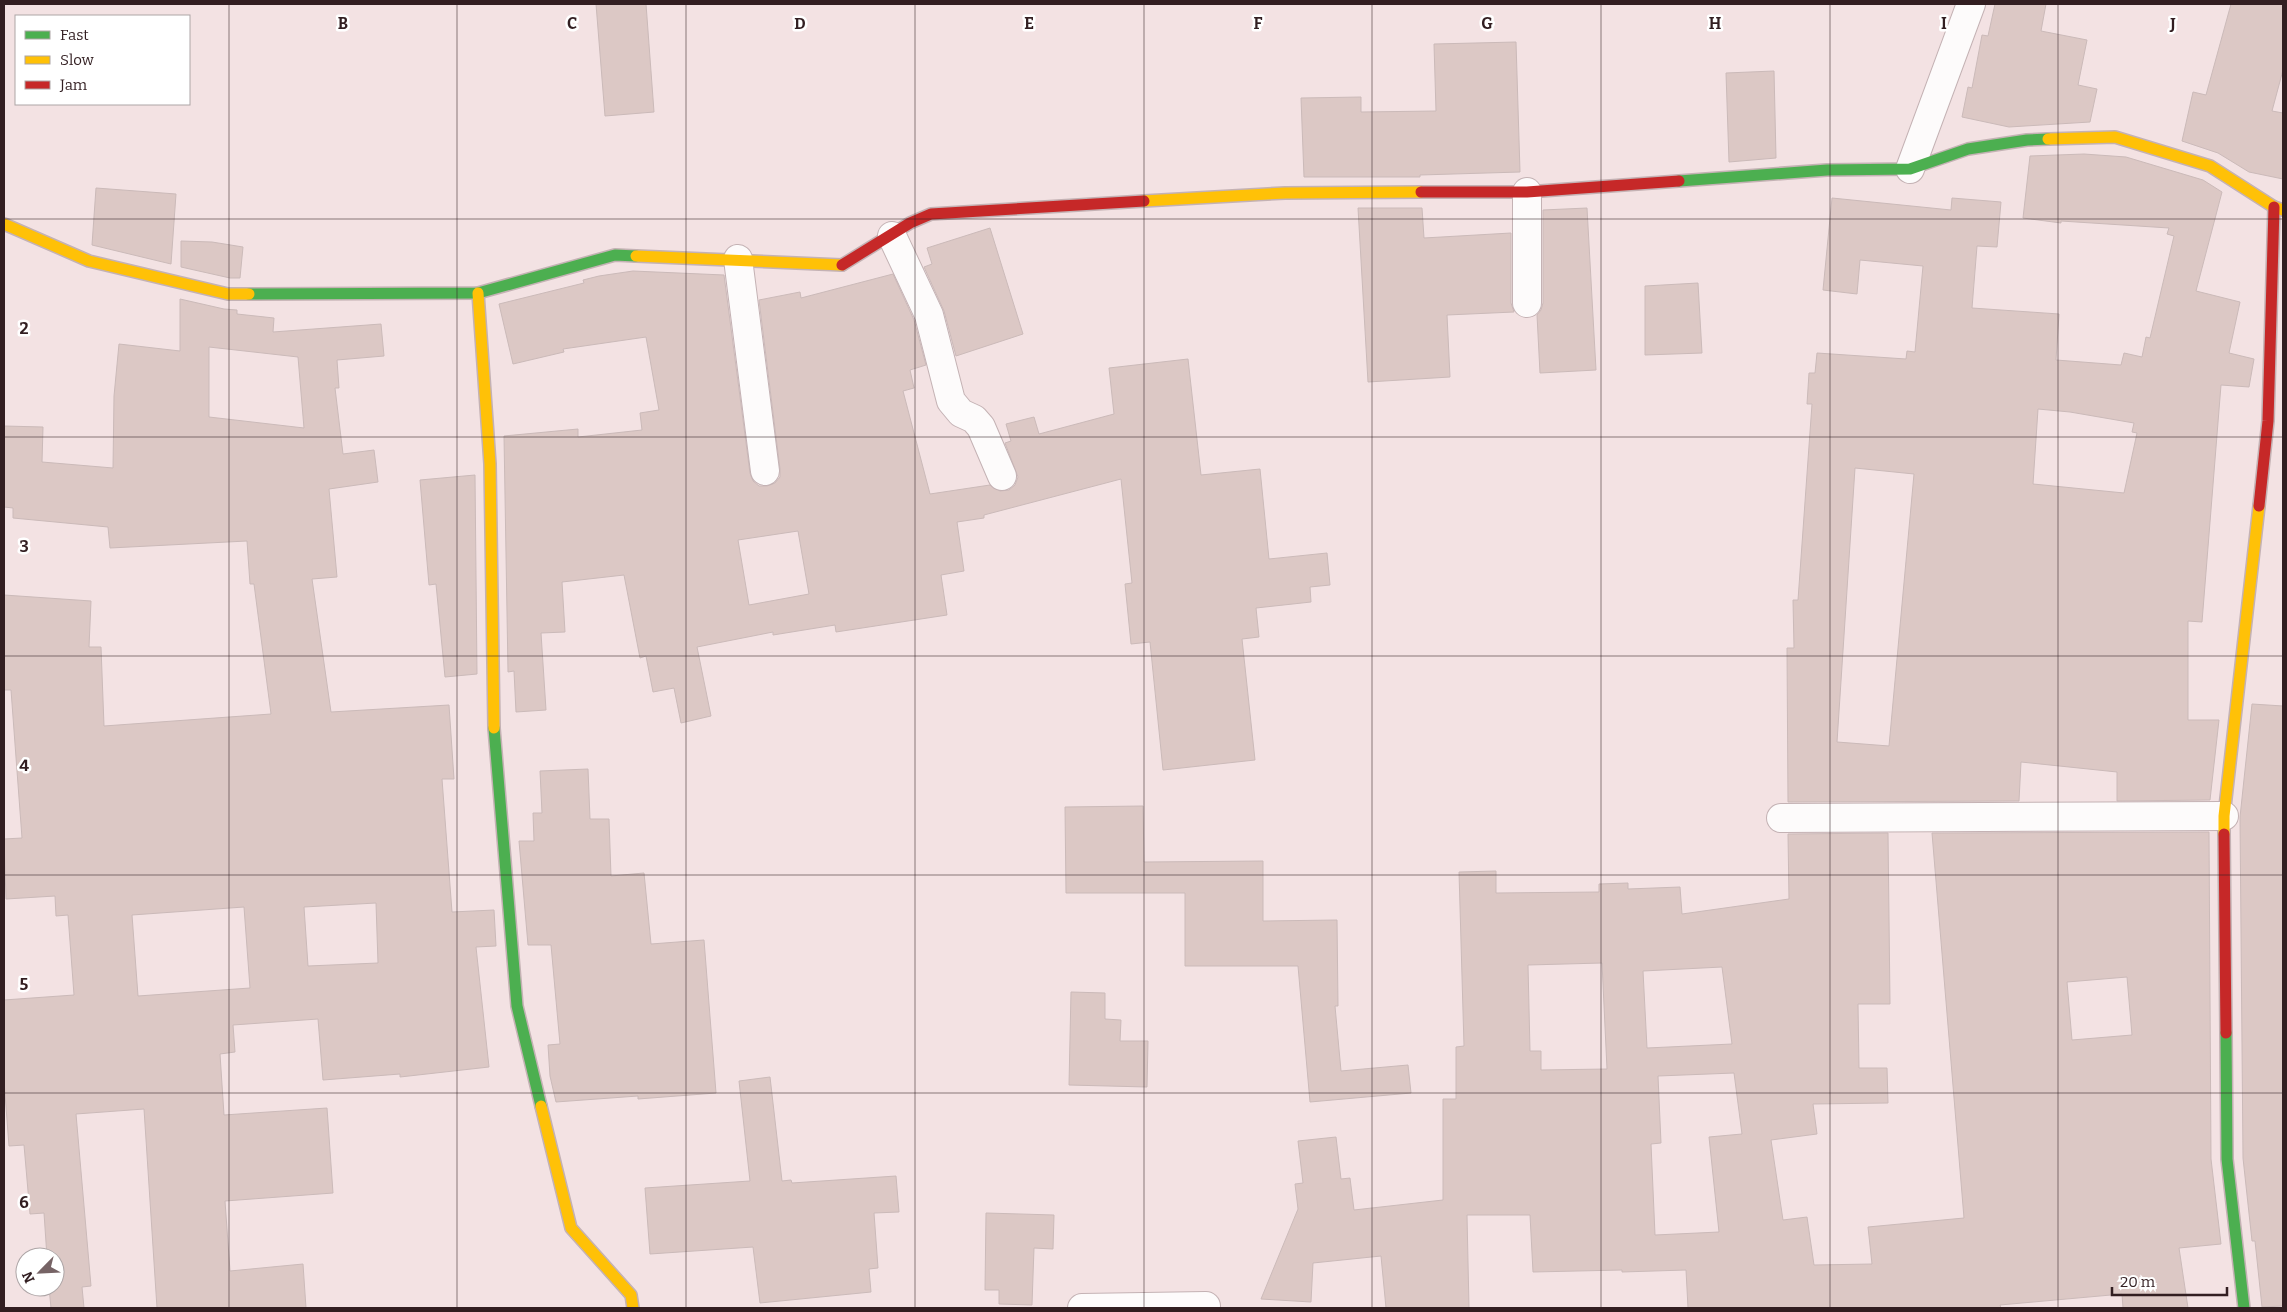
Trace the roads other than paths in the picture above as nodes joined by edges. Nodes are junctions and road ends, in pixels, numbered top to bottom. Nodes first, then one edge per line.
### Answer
1 (1971, 4) edge
2 (1910, 169) junction
3 (1527, 192) junction
4 (2278, 208) edge
5 (4, 224) edge
6 (892, 236) junction
7 (738, 259) junction
8 (478, 294) junction
9 (1527, 303) dead end
10 (765, 471) dead end
11 (1002, 476) dead end
12 (2224, 816) junction
13 (1781, 818) dead end
14 (1206, 1306) dead end
15 (633, 1308) edge
16 (1082, 1308) edge
17 (2244, 1308) edge

1 - 2 street
2 - 3 street
2 - 4 street
3 - 6 street
3 - 9 street
4 - 12 street
5 - 8 street
6 - 7 street
6 - 11 street
7 - 8 street
7 - 10 street
8 - 15 street
12 - 13 street
12 - 17 street
14 - 16 street

